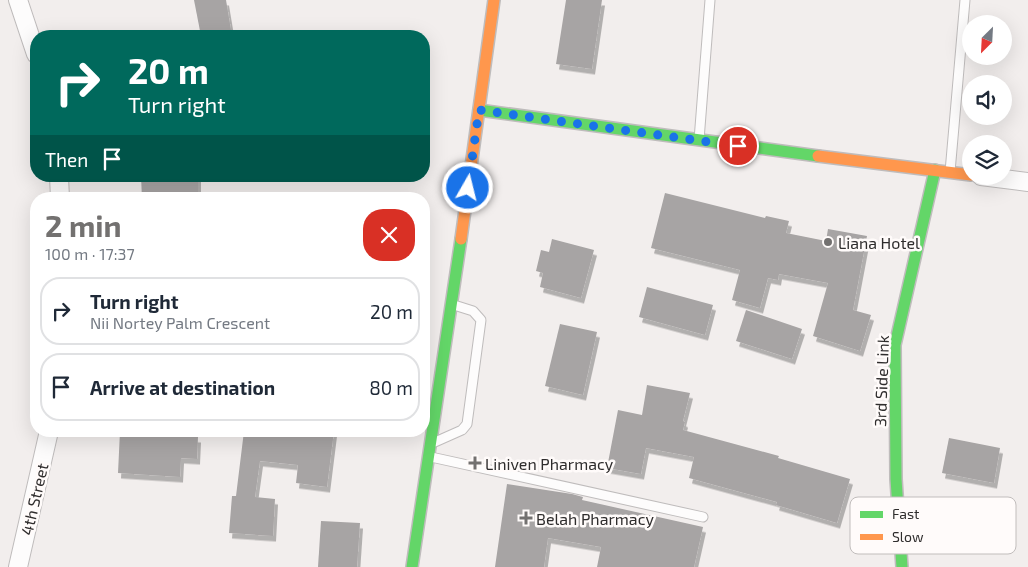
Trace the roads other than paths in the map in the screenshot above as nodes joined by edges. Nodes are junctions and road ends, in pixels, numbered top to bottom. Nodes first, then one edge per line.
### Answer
1 (18, 0) edge
2 (494, 0) edge
3 (710, 0) edge
4 (965, 0) edge
5 (30, 36) edge
6 (479, 110) junction
7 (699, 140) junction
8 (935, 170) junction
9 (950, 172) junction
10 (962, 174) edge
11 (1012, 180) edge
12 (1028, 182) edge
13 (452, 304) junction
14 (47, 437) edge
15 (431, 444) junction
16 (429, 456) junction
17 (897, 497) edge
18 (703, 517) dead end
19 (901, 554) edge
20 (18, 567) edge
21 (412, 567) edge
22 (902, 567) edge

1 - 5 street
2 - 6 street
3 - 7 lane
4 - 9 lane
6 - 7 street
6 - 13 street
7 - 8 street
8 - 9 street
8 - 17 street, 3rd Side Link
9 - 10 street
11 - 12 street
13 - 15 street
13 - 15 lane
14 - 20 street, 4th Street
15 - 16 street
16 - 18 lane
16 - 21 street
19 - 22 street, 3rd Side Link

